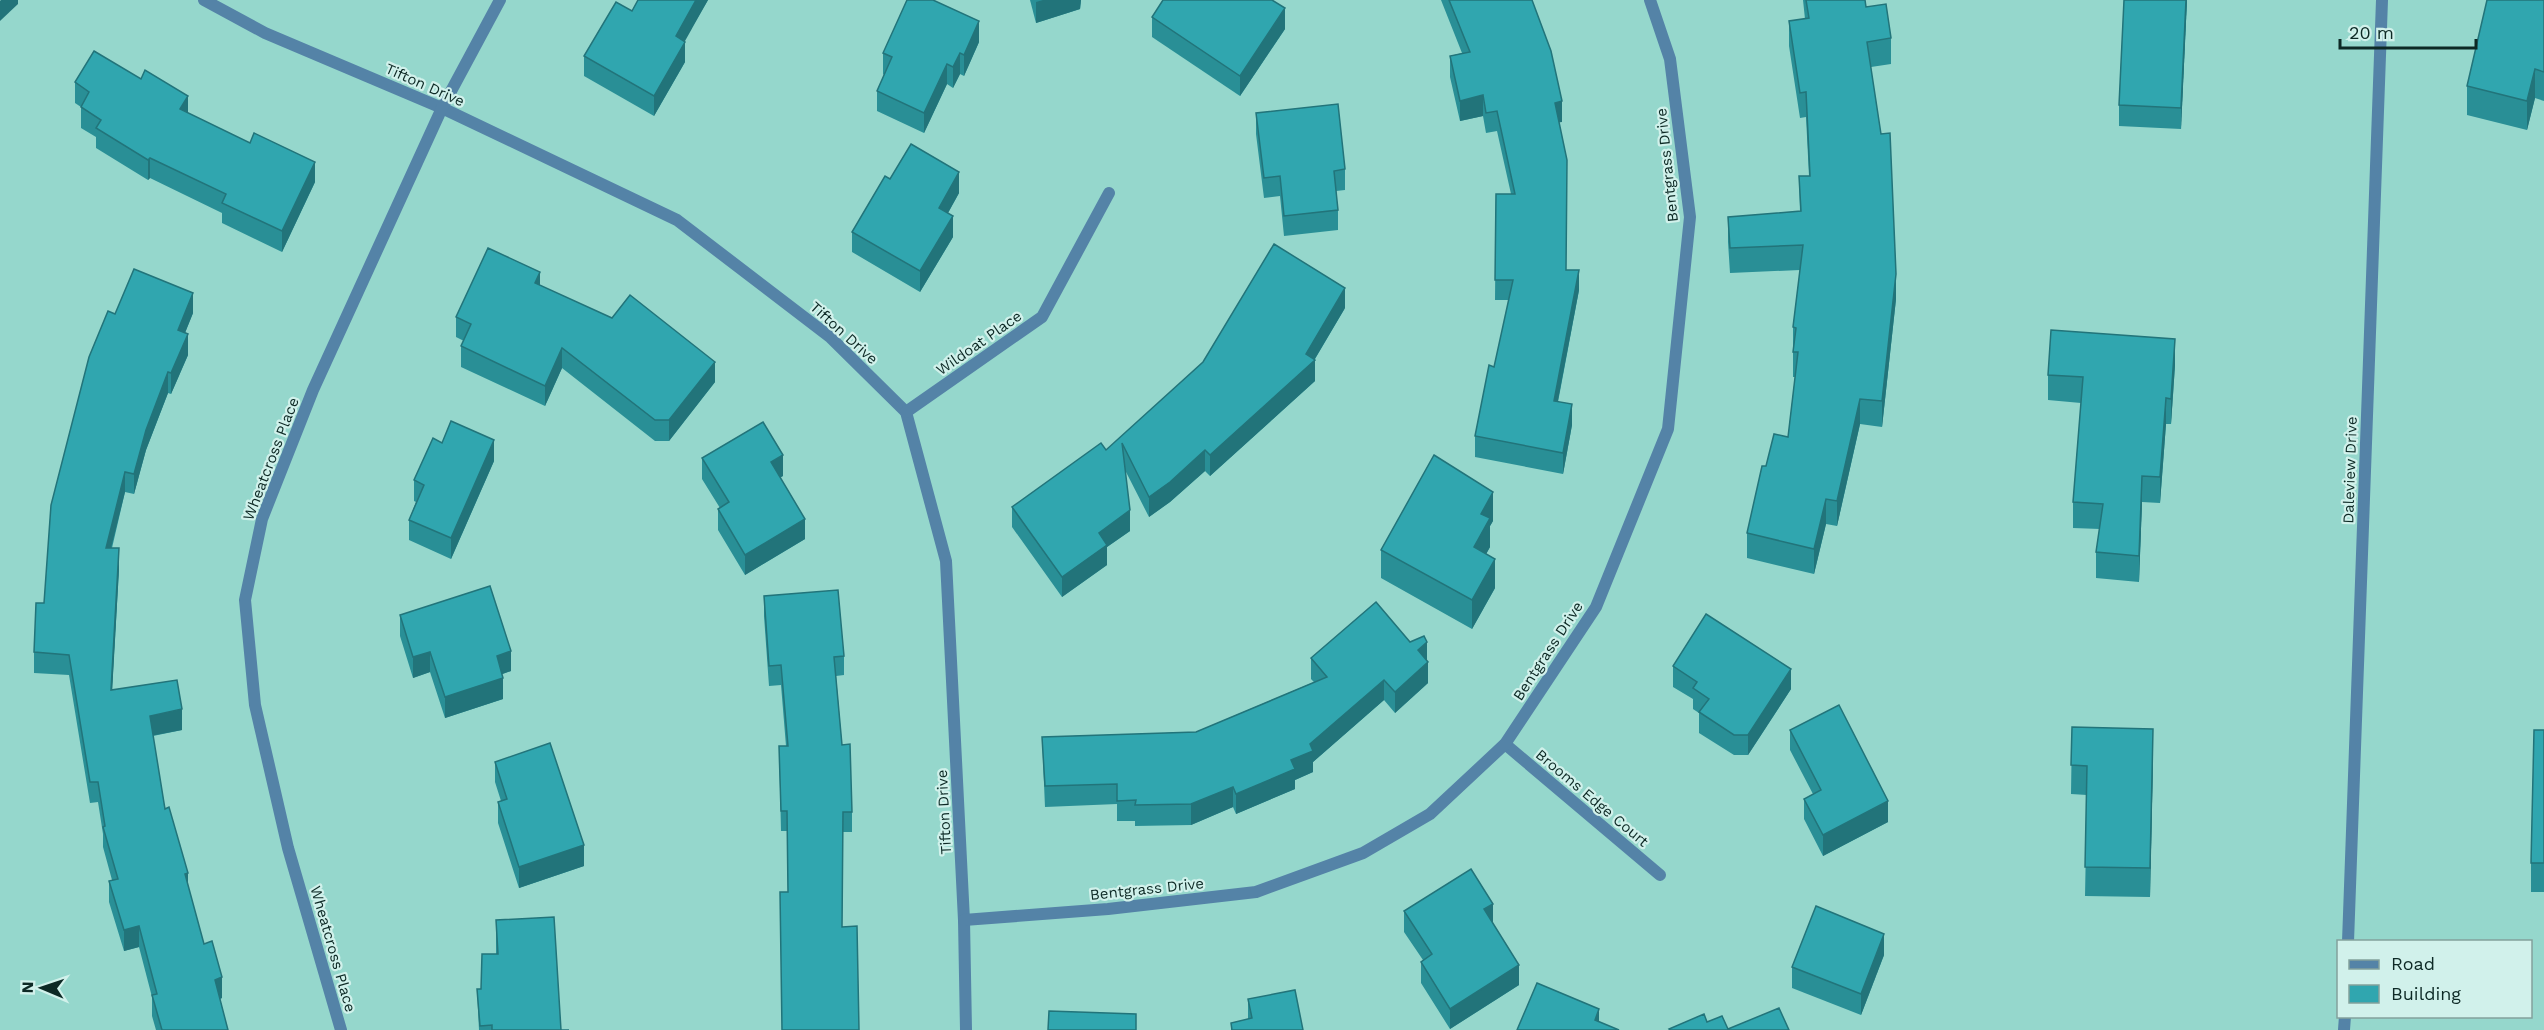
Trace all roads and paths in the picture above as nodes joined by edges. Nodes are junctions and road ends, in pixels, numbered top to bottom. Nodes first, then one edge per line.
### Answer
1 (204, 0) edge
2 (500, 0) edge
3 (1650, 0) edge
4 (2382, 0) edge
5 (442, 108) junction
6 (1109, 193) dead end
7 (906, 412) junction
8 (1505, 744) junction
9 (1660, 875) dead end
10 (964, 920) junction
11 (2348, 940) edge
12 (341, 1030) edge
13 (966, 1030) edge

1 - 5 street, Tifton Drive
2 - 5 street, Wheatcross Place
3 - 8 street, Bentgrass Drive
4 - 11 street, Daleview Drive
5 - 7 street, Tifton Drive
5 - 12 street, Wheatcross Place
6 - 7 street, Wildoat Place
7 - 10 street, Tifton Drive
8 - 9 street, Brooms Edge Court
8 - 10 street, Bentgrass Drive
10 - 13 street, Tifton Drive

